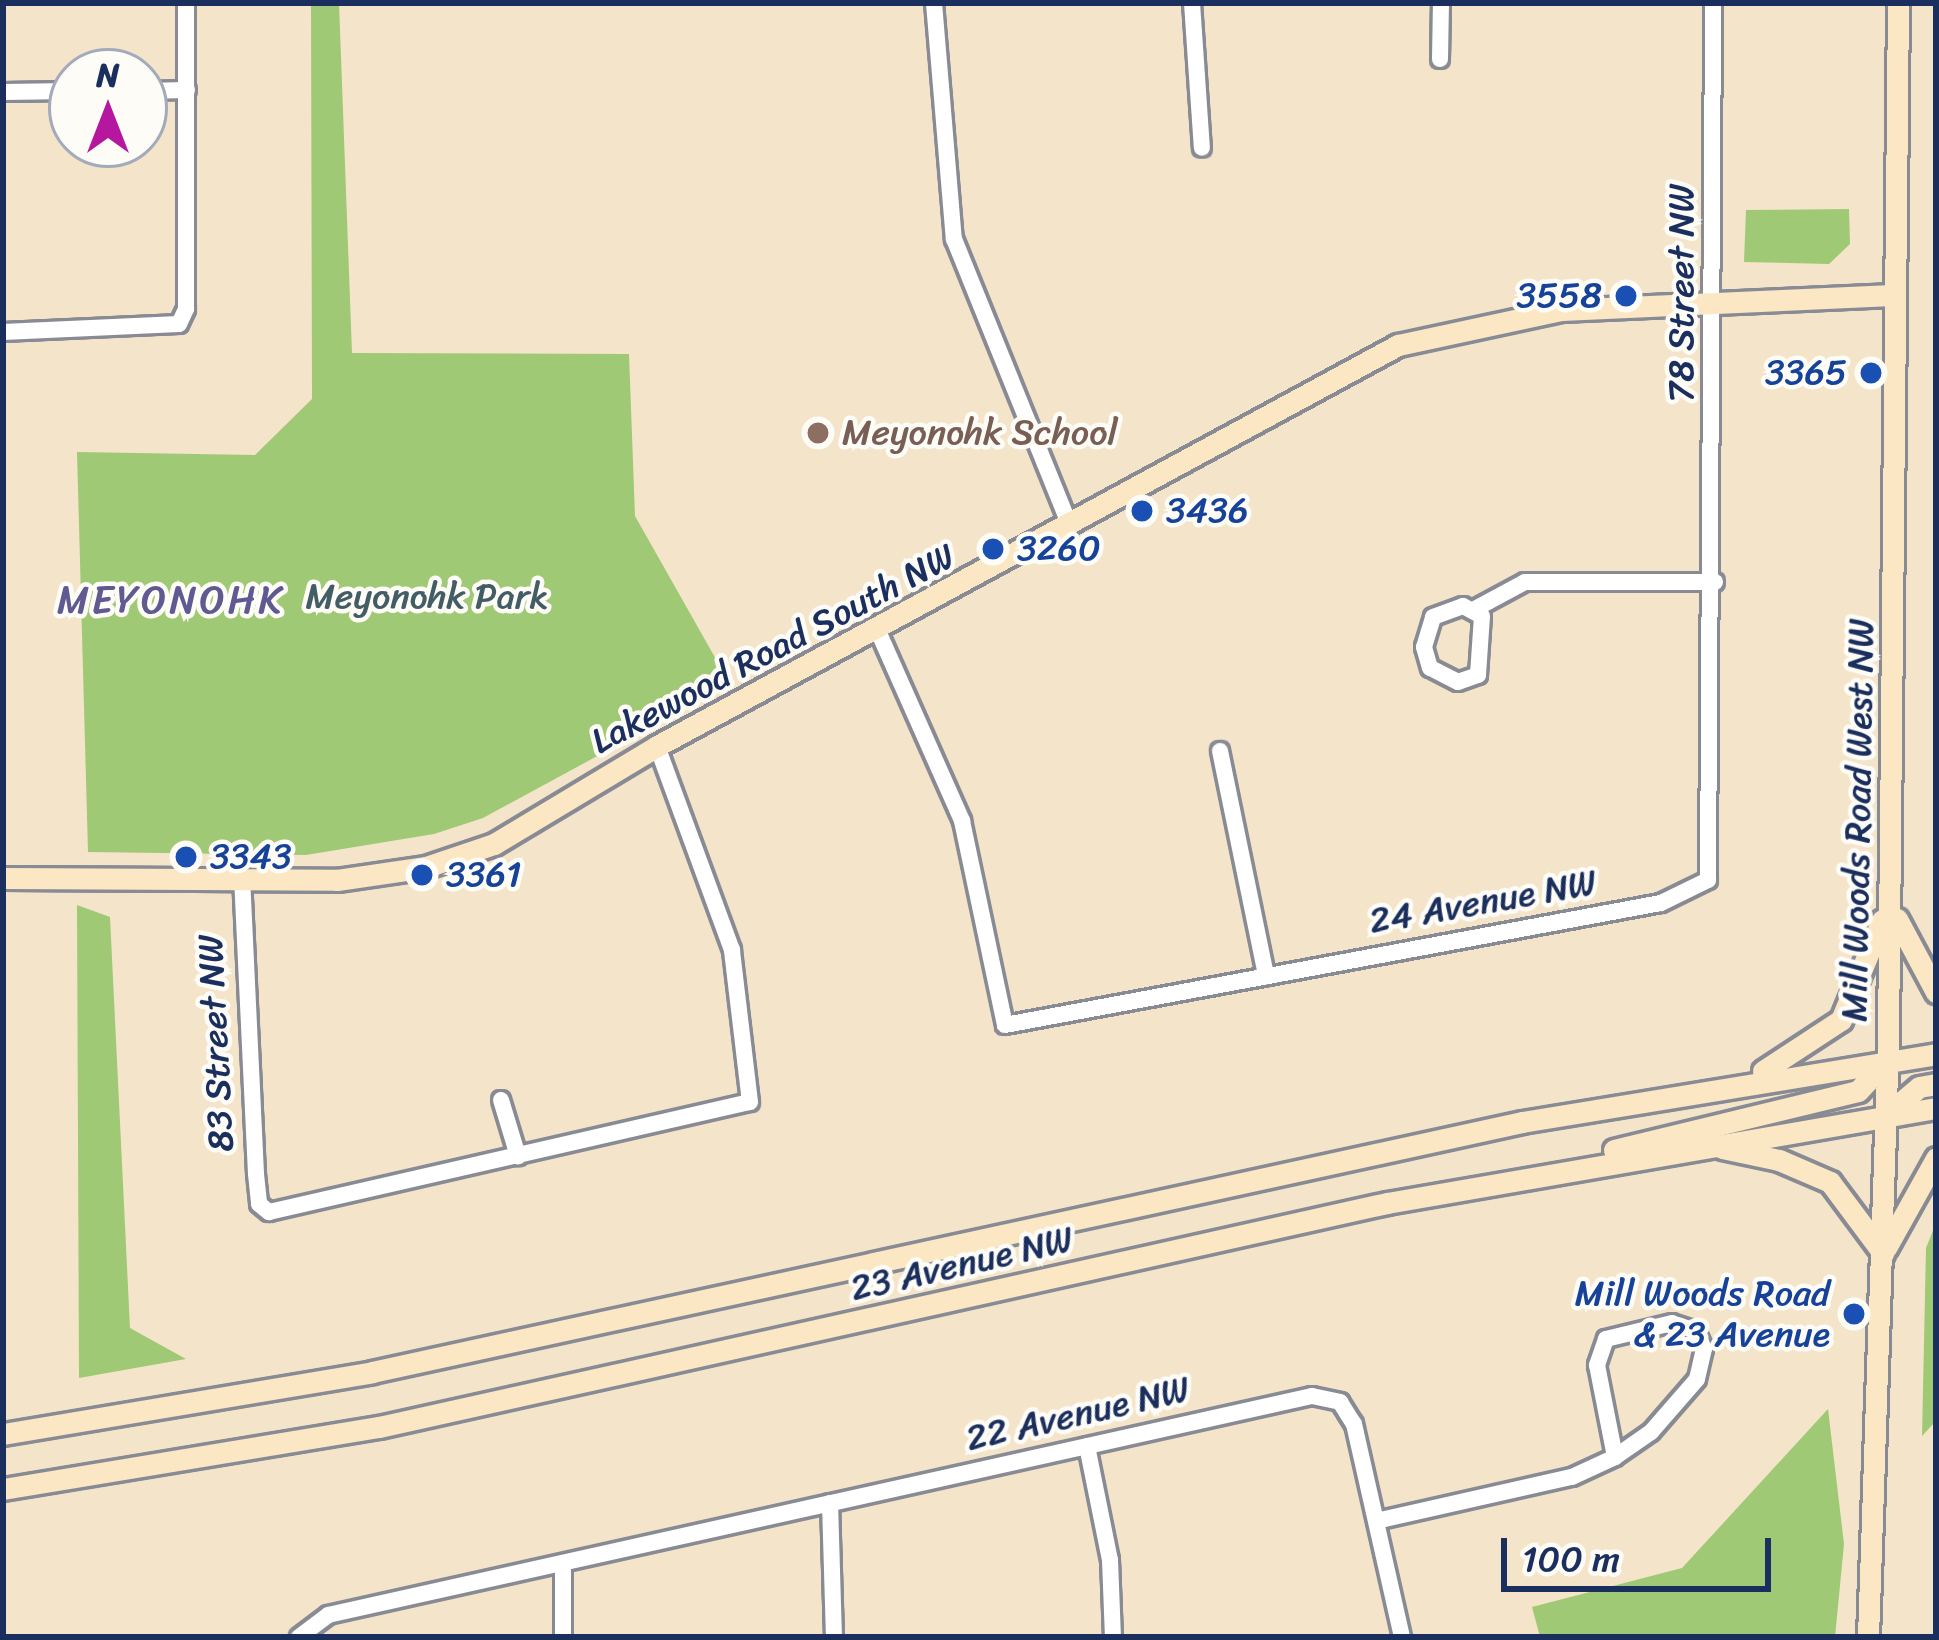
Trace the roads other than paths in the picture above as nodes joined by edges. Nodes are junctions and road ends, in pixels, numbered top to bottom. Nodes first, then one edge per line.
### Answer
1 (186, 3) edge
2 (934, 3) edge
3 (1192, 3) edge
4 (1441, 3) edge
5 (1713, 3) edge
6 (1898, 3) edge
7 (1440, 59) dead end
8 (168, 90) edge
9 (187, 90) junction
10 (48, 91) edge
11 (3, 92) edge
12 (1202, 148) dead end
13 (1893, 295) junction
14 (1715, 304) junction
15 (3, 332) edge
16 (1070, 526) junction
17 (1715, 582) junction
18 (1473, 610) junction
19 (878, 632) junction
20 (657, 746) junction
21 (1220, 751) dead end
22 (3, 878) edge
23 (242, 878) junction
24 (1708, 880) joint
25 (1890, 897) junction
26 (1265, 976) junction
27 (1936, 992) edge
28 (1936, 1054) edge
29 (1886, 1060) junction
30 (1936, 1084) edge
31 (1673, 1093) junction
32 (501, 1100) dead end
33 (1936, 1108) edge
34 (1886, 1115) junction
35 (1706, 1145) junction
36 (518, 1156) junction
37 (1936, 1158) edge
38 (1537, 1177) junction
39 (1883, 1253) junction
40 (3, 1434) edge
41 (1087, 1446) junction
42 (1615, 1457) junction
43 (3, 1489) edge
44 (830, 1503) junction
45 (1376, 1521) junction
46 (562, 1563) junction
47 (302, 1632) edge
48 (563, 1637) edge
49 (834, 1637) edge
50 (1113, 1637) edge
51 (1402, 1637) edge
52 (1868, 1637) edge

1 - 9 street
2 - 16 street
3 - 12 street
4 - 7 street
5 - 14 street, 78 Street NW
6 - 13 main road, Mill Woods Road West NW
8 - 9 street
9 - 15 street
10 - 11 street
13 - 14 main road, Lakewood Road South NW
13 - 25 main road, Mill Woods Road West NW
14 - 16 main road, Lakewood Road South NW
14 - 17 street, 78 Street NW
16 - 19 main road, Lakewood Road South NW
17 - 18 street
17 - 24 street, 78 Street NW
18 - 18 street
19 - 20 main road, Lakewood Road South NW
19 - 26 street, 24 Avenue NW
20 - 23 main road, Lakewood Road South NW
20 - 36 street
21 - 26 street
22 - 23 main road, Lakewood Road South NW
23 - 36 street, 83 Street NW
24 - 26 street, 24 Avenue NW
25 - 27 main road
25 - 29 main road, Mill Woods Road West NW
25 - 31 main road
28 - 29 main road, 23 Avenue NW
29 - 31 main road, 23 Avenue NW
29 - 34 main road, Mill Woods Road West NW
29 - 38 main road
30 - 34 main road
31 - 40 main road, 23 Avenue NW
32 - 36 street
33 - 34 main road, 23 Avenue NW
34 - 35 main road, 23 Avenue NW
34 - 39 main road, Mill Woods Road West NW
35 - 38 main road, 23 Avenue NW
35 - 39 main road
37 - 39 main road
38 - 43 main road, 23 Avenue NW
39 - 52 main road, Mill Woods Road West NW
41 - 44 street, 22 Avenue NW
41 - 45 street, 22 Avenue NW
41 - 50 street
42 - 42 street
42 - 45 street
44 - 46 street, 22 Avenue NW
44 - 49 street
45 - 51 street
46 - 47 street, 22 Avenue NW
46 - 48 street

